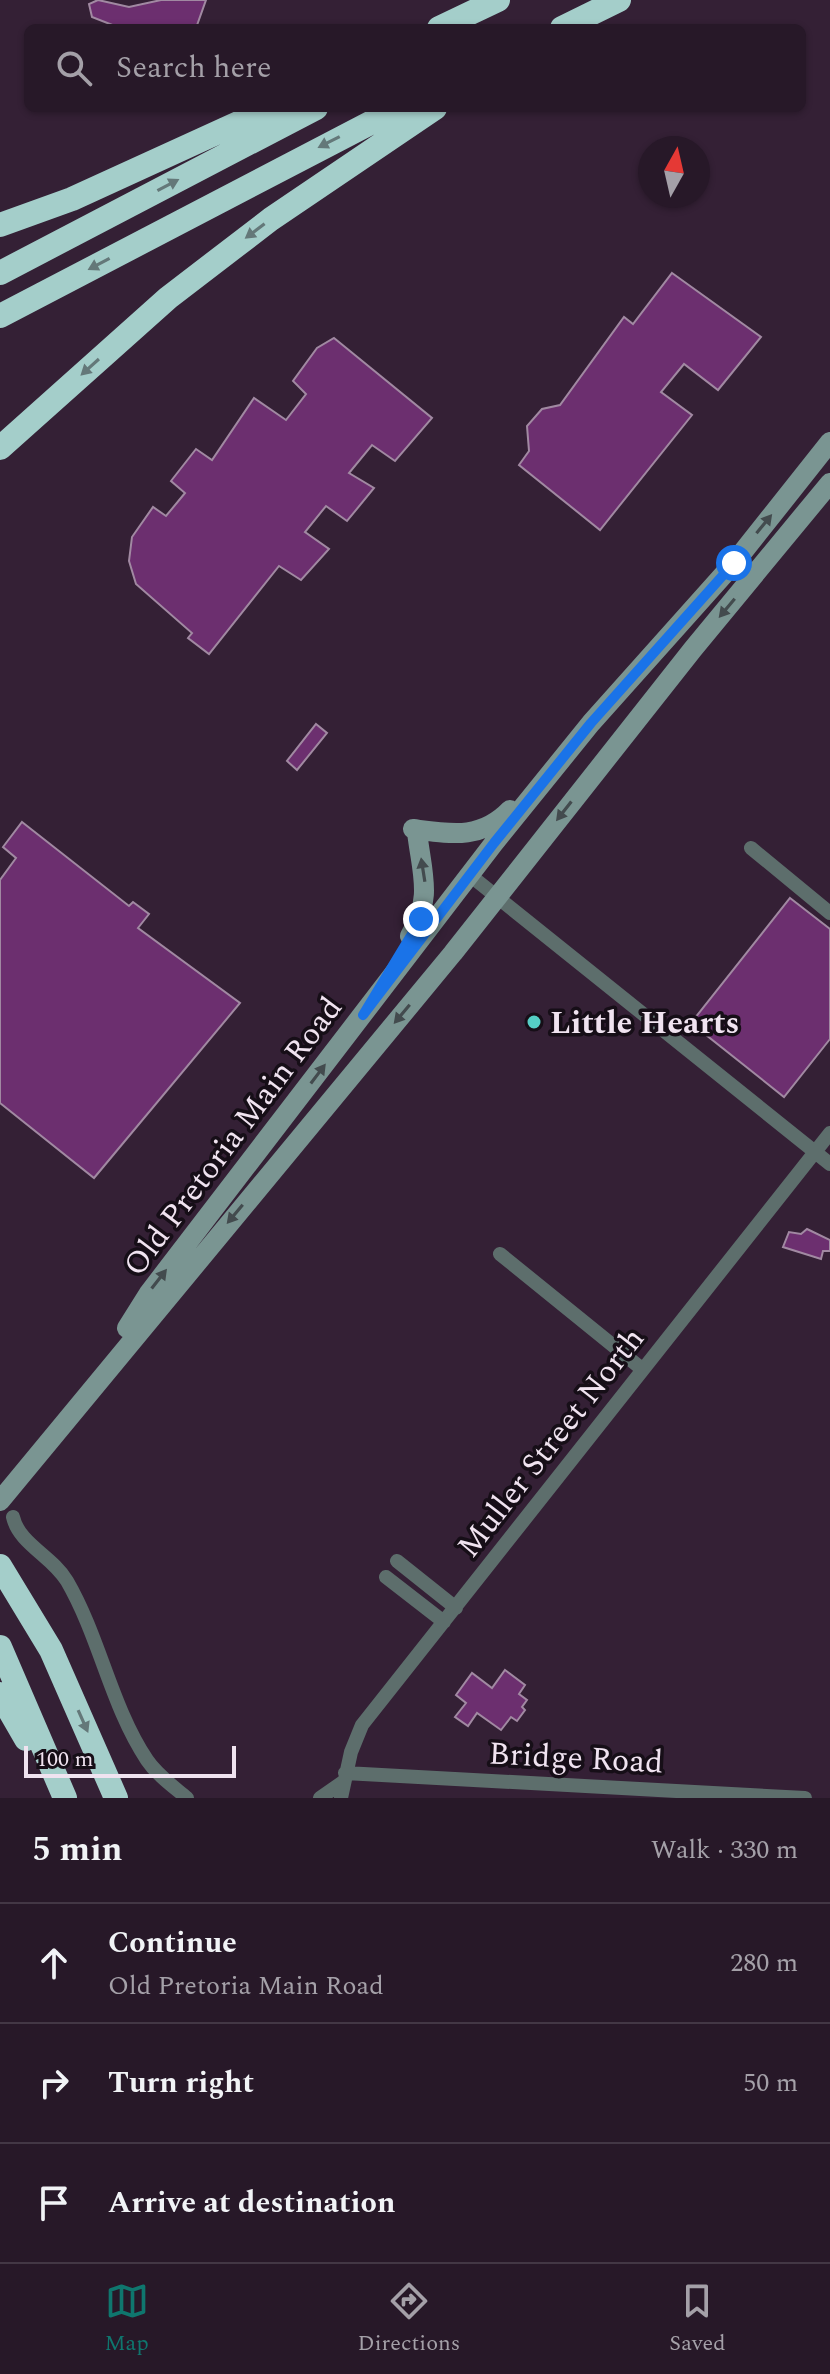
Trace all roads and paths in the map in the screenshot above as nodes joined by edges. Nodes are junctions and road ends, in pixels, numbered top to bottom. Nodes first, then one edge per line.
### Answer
1 (498, 0) edge
2 (507, 0) edge
3 (619, 0) edge
4 (447, 24) edge
5 (464, 24) edge
6 (571, 24) edge
7 (262, 112) edge
8 (308, 112) edge
9 (391, 112) edge
10 (429, 112) edge
11 (0, 225) edge
12 (0, 273) edge
13 (0, 316) edge
14 (54, 400) junction
15 (830, 442) edge
16 (0, 448) edge
17 (0, 466) edge
18 (830, 483) edge
19 (575, 743) junction
20 (751, 848) dead end
21 (471, 876) junction
22 (497, 897) junction
23 (830, 913) edge
24 (363, 1015) junction
25 (830, 1133) edge
26 (815, 1153) junction
27 (830, 1164) edge
28 (500, 1254) dead end
29 (642, 1369) junction
30 (87, 1392) junction
31 (6, 1494) edge
32 (13, 1517) dead end
33 (0, 1555) edge
34 (397, 1561) dead end
35 (0, 1566) edge
36 (386, 1577) dead end
37 (456, 1608) junction
38 (444, 1622) junction
39 (0, 1647) edge
40 (51, 1650) junction
41 (0, 1694) edge
42 (344, 1778) junction
43 (591, 1792) edge
44 (57, 1798) edge
45 (65, 1798) edge
46 (116, 1798) edge
47 (187, 1798) edge
48 (320, 1798) edge
49 (341, 1798) edge
50 (805, 1798) edge

1 - 4 highway
2 - 5 highway
3 - 6 highway
7 - 11 highway
12 -> 8 highway
9 -> 13 highway
10 -> 14 highway
14 - 16 highway
14 - 17 highway
19 -> 15 main road, Old Pretoria Main Road
18 -> 22 main road, Old Pretoria Main Road
19 - 21 main road, Old Pretoria Main Road
24 -> 19 main road
20 - 23 street
21 - 22 street
21 - 24 main road, Old Pretoria Main Road
22 - 26 street
22 -> 30 main road, Old Pretoria Main Road
30 -> 24 main road, Old Pretoria Main Road
25 - 26 street, Muller Street North
26 - 27 street
26 - 29 street, Muller Street North
28 - 29 street
29 - 37 street, Muller Street North
30 - 31 main road, Old Pretoria Main Road
32 - 47 street
33 - 40 highway
34 - 37 street
35 - 40 highway
36 - 38 street
37 - 38 street, Muller Street North
38 - 42 street, Muller Street North
39 - 45 highway
40 -> 46 highway
41 - 44 highway
42 - 43 street, Bridge Road
42 - 48 street
42 - 49 street, Muller Street North
43 - 50 street, Bridge Road

